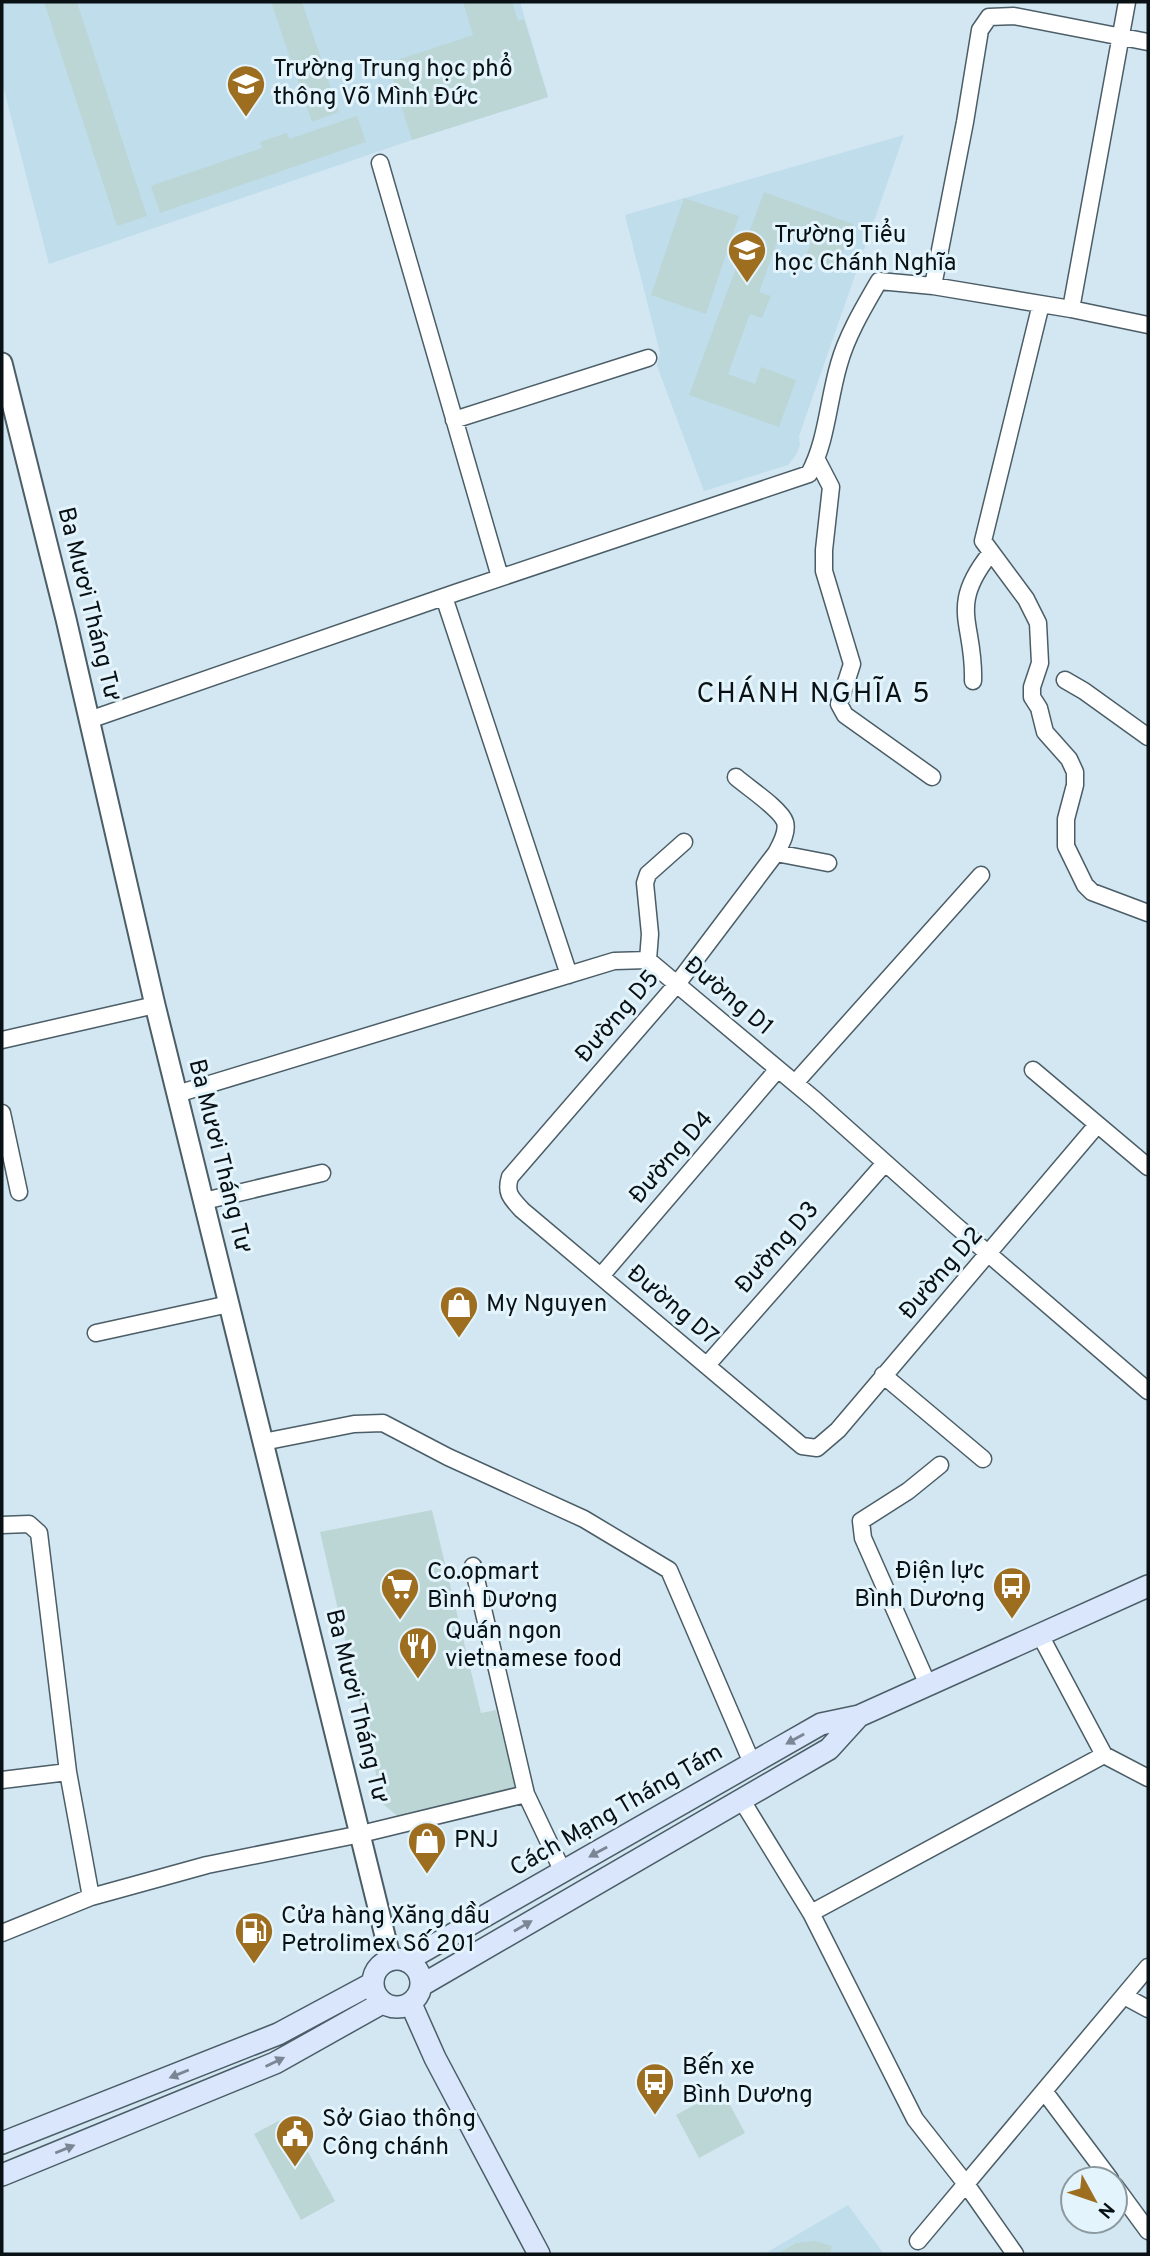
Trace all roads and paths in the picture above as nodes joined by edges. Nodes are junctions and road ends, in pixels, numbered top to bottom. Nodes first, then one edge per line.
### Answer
1 (1127, 2) edge
2 (991, 10) edge
3 (1121, 37) junction
4 (1148, 42) edge
5 (380, 163) dead end
6 (933, 286) junction
7 (1041, 304) junction
8 (1071, 309) junction
9 (1148, 325) edge
10 (648, 358) dead end
11 (2, 363) edge
12 (454, 420) junction
13 (817, 460) junction
14 (990, 554) junction
15 (500, 578) junction
16 (444, 597) junction
17 (1065, 680) dead end
18 (973, 681) dead end
19 (89, 720) junction
20 (1148, 737) edge
21 (736, 777) dead end
22 (932, 777) dead end
23 (684, 842) dead end
24 (776, 853) junction
25 (828, 863) dead end
26 (981, 875) dead end
27 (1148, 913) edge
28 (648, 960) junction
29 (569, 975) junction
30 (677, 984) junction
31 (155, 1006) junction
32 (2, 1040) edge
33 (778, 1069) junction
34 (1033, 1070) dead end
35 (795, 1083) junction
36 (177, 1094) junction
37 (2, 1113) edge
38 (1097, 1125) junction
39 (885, 1163) junction
40 (1148, 1167) edge
41 (323, 1173) dead end
42 (507, 1186) joint
43 (19, 1192) dead end
44 (204, 1201) junction
45 (989, 1254) junction
46 (601, 1276) junction
47 (229, 1304) junction
48 (96, 1333) dead end
49 (707, 1365) junction
50 (883, 1376) junction
51 (1148, 1391) edge
52 (263, 1442) junction
53 (817, 1448) joint
54 (983, 1459) dead end
55 (940, 1465) dead end
56 (2, 1525) edge
57 (473, 1566) dead end
58 (1148, 1586) edge
59 (1040, 1634) junction
60 (928, 1685) junction
61 (859, 1716) junction
62 (1104, 1755) junction
63 (752, 1763) junction
64 (68, 1772) junction
65 (1148, 1778) edge
66 (2, 1780) edge
67 (526, 1794) junction
68 (741, 1799) junction
69 (360, 1834) junction
70 (563, 1872) junction
71 (91, 1897) junction
72 (811, 1913) junction
73 (2, 1933) edge
74 (398, 1960) junction
75 (1148, 1966) edge
76 (373, 1983) junction
77 (422, 1984) junction
78 (1124, 1996) junction
79 (382, 2003) junction
80 (411, 2004) junction
81 (1148, 2009) edge
82 (1044, 2091) junction
83 (2, 2143) edge
84 (1100, 2165) edge
85 (2, 2175) edge
86 (966, 2184) junction
87 (1129, 2205) edge
88 (1148, 2231) edge
89 (918, 2241) dead end
90 (539, 2254) edge
91 (1016, 2254) edge

1 - 3 street
2 - 3 street
2 - 6 street
3 - 4 street
3 - 8 street
5 - 12 street
6 - 7 street
6 - 13 street
7 - 8 street
7 - 14 street
8 - 9 street
10 - 12 street
11 - 19 street, Ba Mươi Tháng Tư
12 - 15 street
13 - 15 street
13 - 22 street
14 - 18 street
14 - 27 street
15 - 16 street
16 - 19 street
16 - 29 street
17 - 20 street
19 - 31 street, Ba Mươi Tháng Tư
21 - 24 street, Đường D5
23 - 28 street
24 - 25 street
24 - 30 street, Đường D5
26 - 35 street
28 - 29 street, Đường D1
28 - 30 street, Đường D1
29 - 36 street, Đường D1
30 - 33 street, Đường D1
30 - 42 street, Đường D5
31 - 32 street
31 - 36 street, Ba Mươi Tháng Tư
33 - 35 street, Đường D1
33 - 46 street, Đường D4
34 - 38 street
35 - 39 street, Đường D1
36 - 44 street, Ba Mươi Tháng Tư
37 - 43 street
38 - 40 street
38 - 45 street, Đường D2
39 - 45 street, Đường D1
39 - 49 street, Đường D3
41 - 44 street
42 - 46 street, Đường D7
44 - 47 street, Ba Mươi Tháng Tư
45 - 50 street, Đường D2
45 - 51 street, Đường D1
46 - 49 street, Đường D7
47 - 48 street
47 - 52 street, Ba Mươi Tháng Tư
49 - 53 street, Đường D7
50 - 53 street, Đường D2
50 - 54 street
52 - 63 street
52 - 69 street, Ba Mươi Tháng Tư
55 - 60 street
56 - 64 street
57 - 67 street
58 - 59 main road, Cách Mạng Tháng Tám
59 - 60 main road, Cách Mạng Tháng Tám
59 - 62 street
60 - 61 main road, Cách Mạng Tháng Tám
61 -> 63 main road, Cách Mạng Tháng Tám
61 - 68 main road, Cách Mạng Tháng Tám
62 - 65 street
62 - 72 street
63 -> 70 main road, Cách Mạng Tháng Tám
64 - 66 street
64 - 71 street
67 - 69 street
67 - 70 street
68 - 72 street
77 -> 68 main road, Cách Mạng Tháng Tám
69 - 71 street
69 - 74 street, Ba Mươi Tháng Tư
70 - 74 main road, Cách Mạng Tháng Tám
71 - 73 street
72 - 86 street
74 - 76 main road
74 - 77 main road
75 - 78 street
76 - 79 main road
76 -> 83 main road
77 - 80 main road
78 - 81 street
78 - 82 street
79 - 80 main road
85 -> 79 main road
80 - 90 main road
82 - 84 street
82 - 86 street
86 - 89 street
86 - 91 street
87 - 88 street

